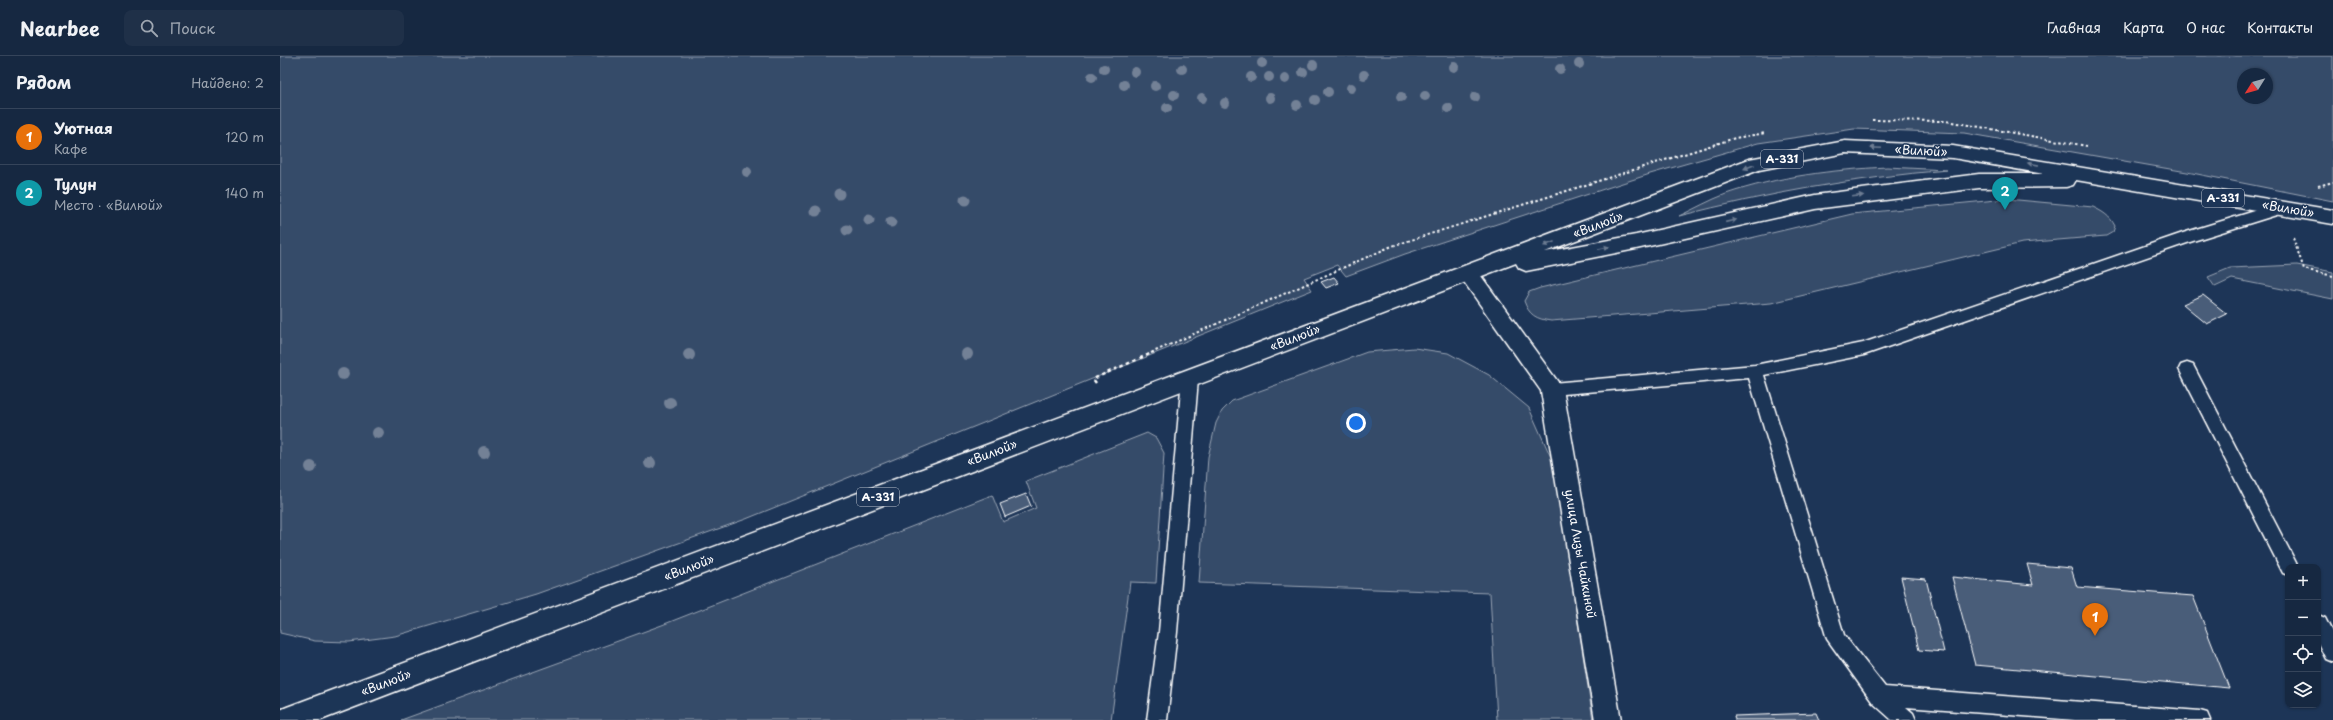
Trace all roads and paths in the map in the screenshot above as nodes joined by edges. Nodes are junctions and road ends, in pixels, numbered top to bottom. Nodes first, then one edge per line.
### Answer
1 (2113, 181) junction
2 (2281, 208) junction
3 (2333, 217) edge
4 (1469, 274) junction
5 (2333, 276) edge
6 (2187, 369) dead end
7 (1755, 371) junction
8 (1190, 379) junction
9 (1552, 389) junction
10 (2287, 564) edge
11 (2321, 630) edge
12 (2333, 653) edge
13 (1880, 696) junction
14 (287, 720) edge
15 (1157, 720) edge
16 (1608, 720) edge
17 (1906, 720) edge
18 (2200, 720) edge

1 - 2 main road, «Вилюй» / А-331
4 -> 1 main road
1 -> 4 main road, «Вилюй» / А-331
2 - 3 main road, «Вилюй» / А-331
2 - 5 path
2 - 7 lane
4 - 8 main road, «Вилюй» / А-331
4 - 9 main road
6 - 10 lane
7 - 9 lane
7 - 13 lane
8 - 14 main road, «Вилюй» / А-331
8 - 15 lane
9 - 16 main road, улица Лизы Чайкиной
11 - 12 lane
13 - 17 lane
13 - 18 lane

